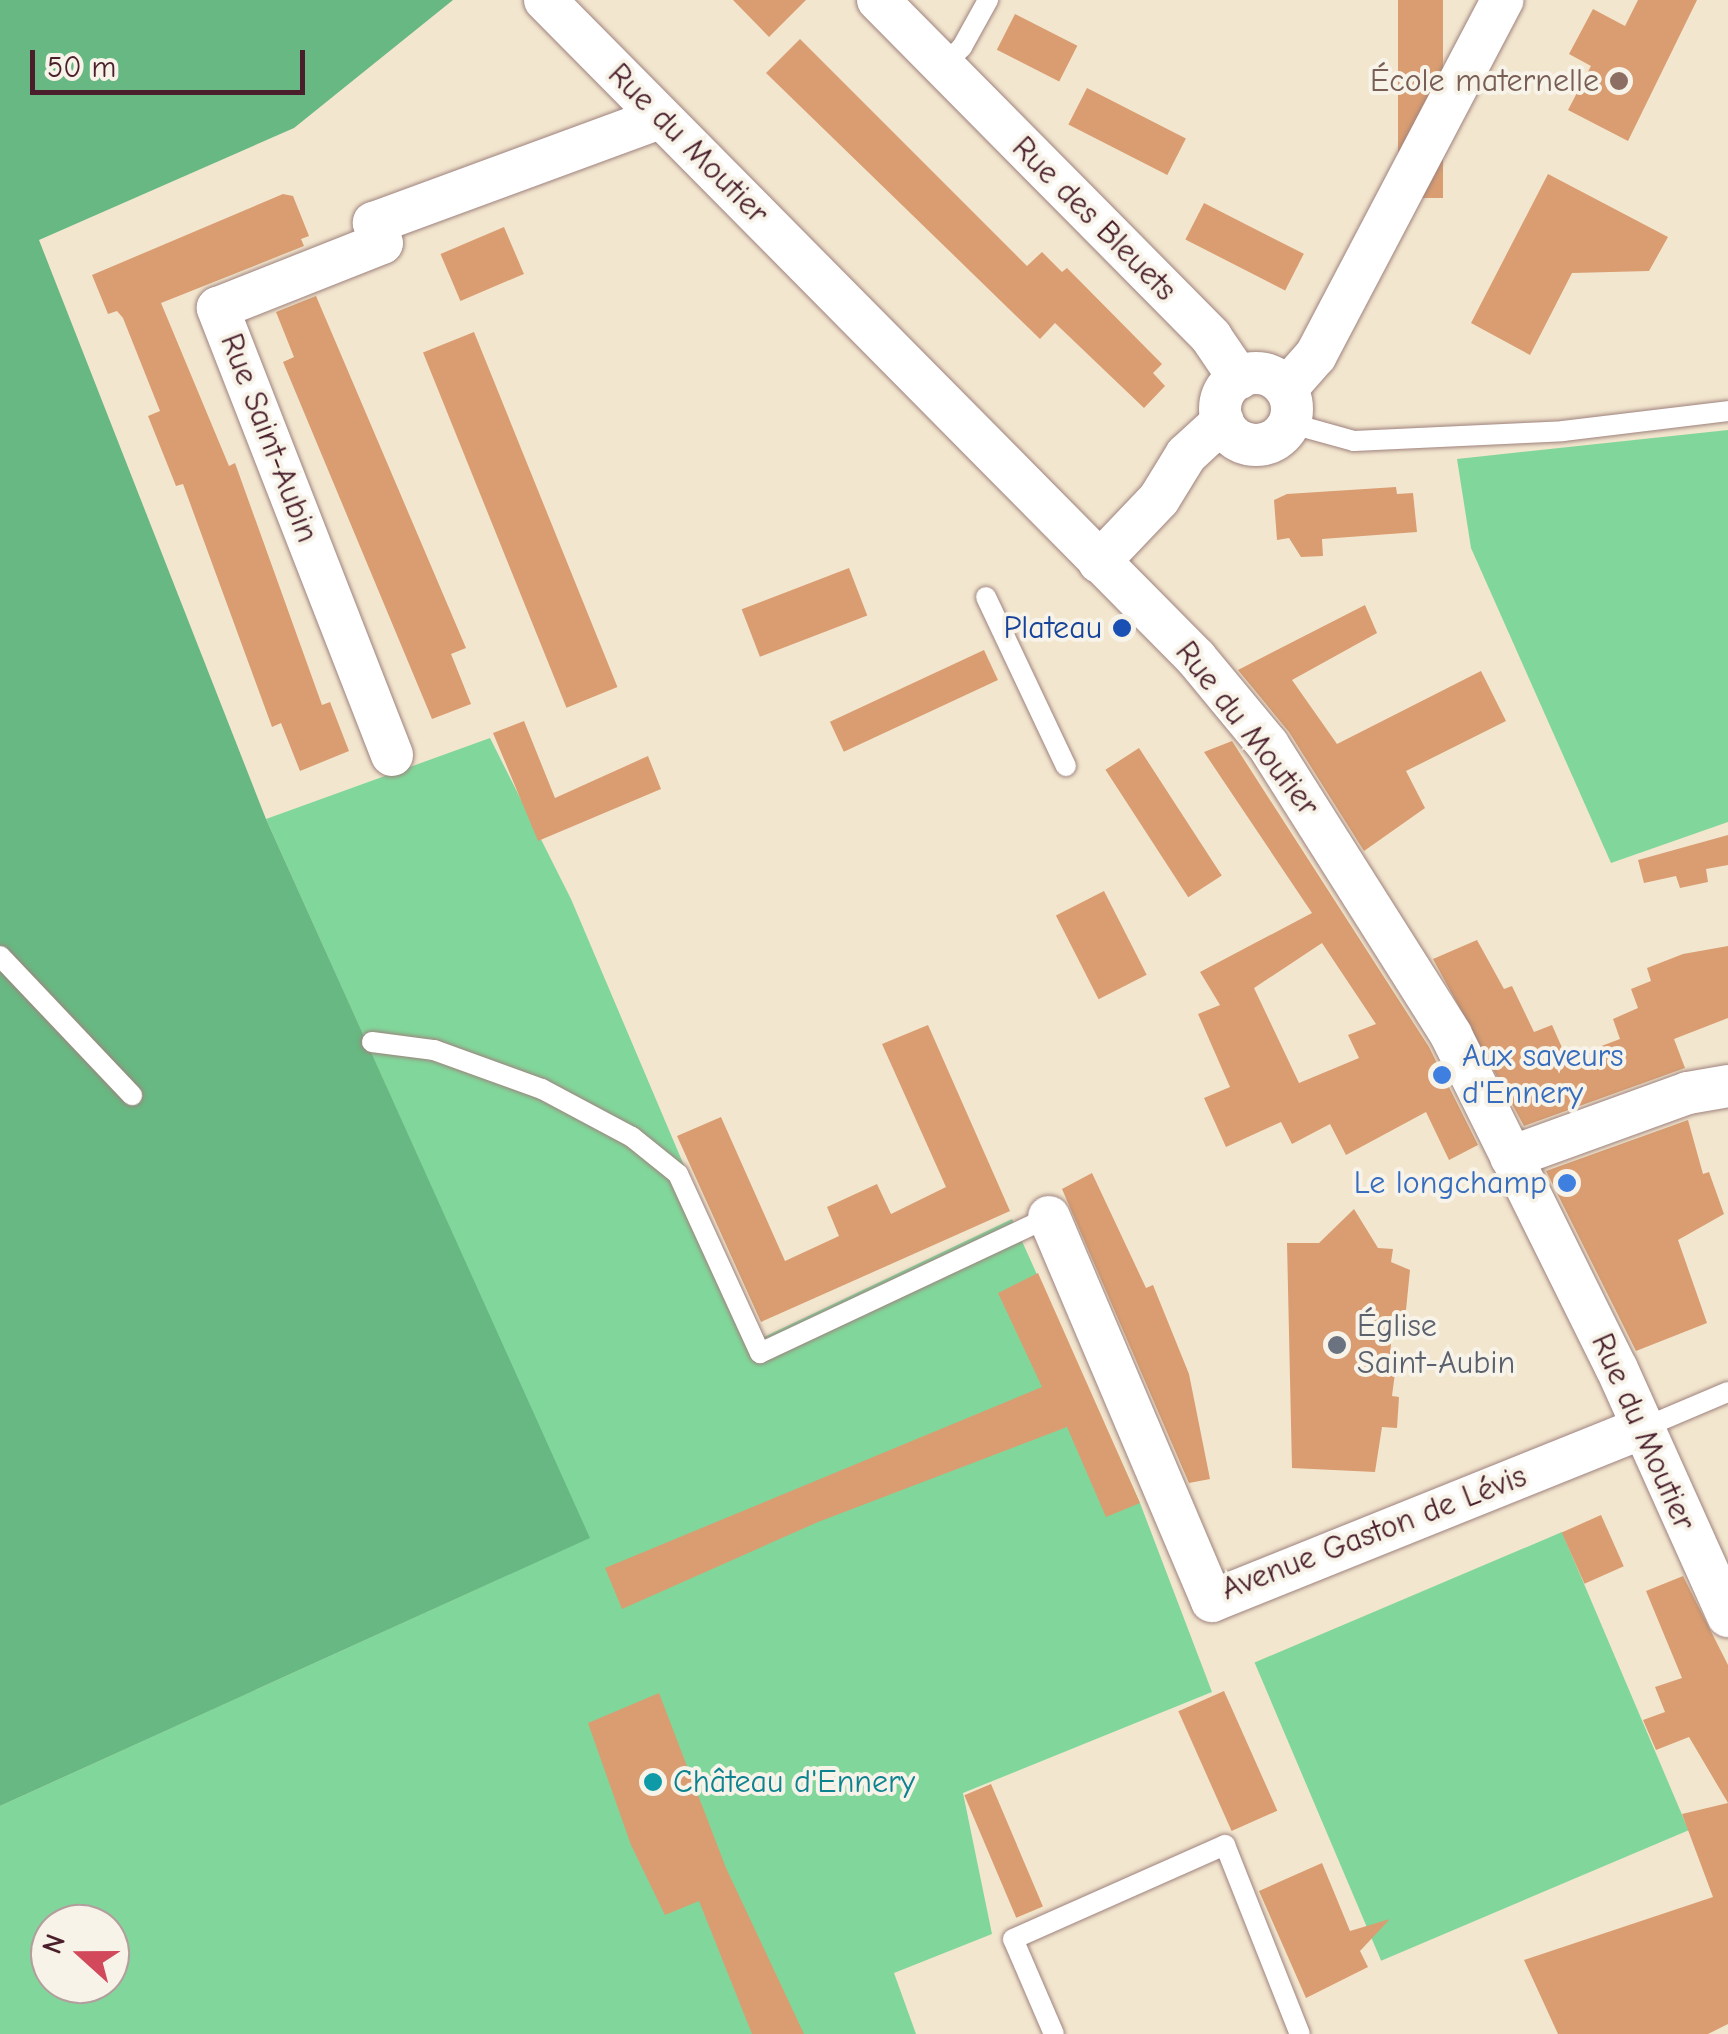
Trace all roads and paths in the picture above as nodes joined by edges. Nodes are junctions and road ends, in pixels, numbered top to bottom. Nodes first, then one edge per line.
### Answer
1 (545, 0) edge
2 (878, 0) edge
3 (988, 0) edge
4 (1502, 0) edge
5 (943, 66) junction
6 (660, 118) junction
7 (1239, 378) junction
8 (1288, 406) junction
9 (1728, 411) edge
10 (1223, 421) junction
11 (1099, 562) junction
12 (986, 597) dead end
13 (392, 755) dead end
14 (1066, 766) dead end
15 (0, 956) edge
16 (372, 1042) dead end
17 (1728, 1086) edge
18 (132, 1095) dead end
19 (1511, 1157) junction
20 (1049, 1217) joint
21 (1728, 1392) edge
22 (1643, 1428) junction
23 (1728, 1616) edge
24 (1054, 2034) edge
25 (1300, 2034) edge

1 - 6 street, Rue du Moutier
2 - 5 street, Rue des Bleuets
3 - 5 lane
4 - 8 street
5 - 7 street, Rue des Bleuets
6 - 11 street, Rue du Moutier
6 - 13 street, Rue Saint-Aubin
7 - 8 street
7 - 10 street
8 - 9 lane
8 - 10 street
10 - 11 street
11 - 19 street, Rue du Moutier
12 - 14 lane
15 - 18 lane
16 - 20 lane
17 - 19 street
19 - 22 street, Rue du Moutier
20 - 22 street, Avenue Gaston de Lévis
21 - 22 lane
22 - 23 street, Rue du Moutier
24 - 25 lane

